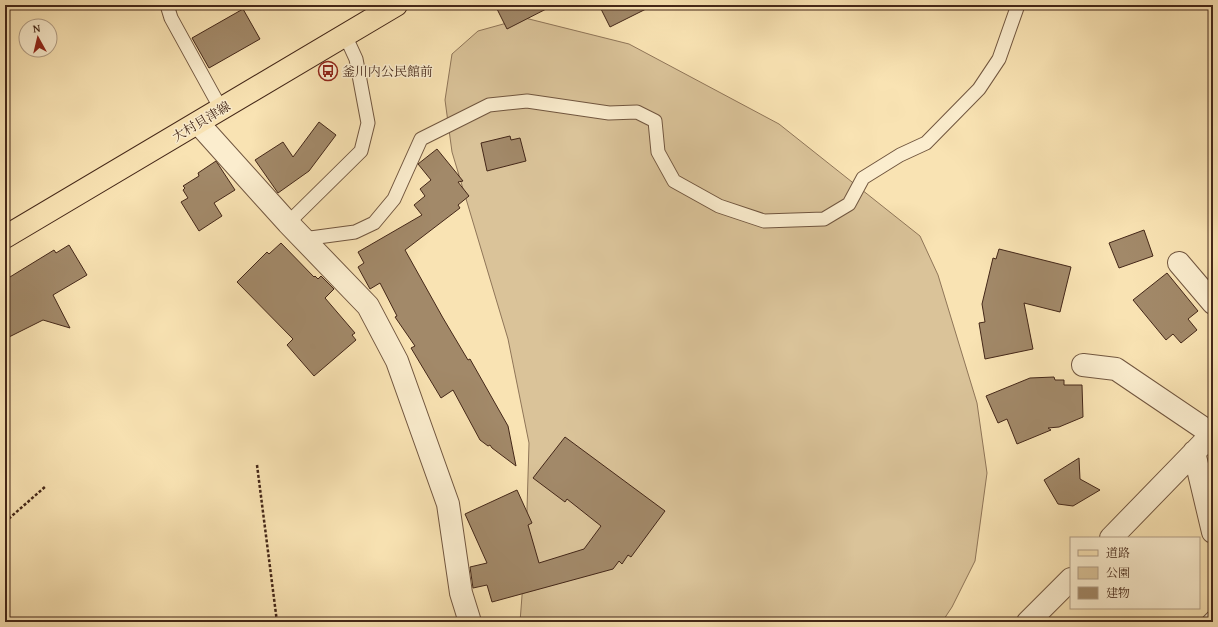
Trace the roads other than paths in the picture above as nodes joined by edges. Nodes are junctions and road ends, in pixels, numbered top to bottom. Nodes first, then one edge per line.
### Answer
1 (167, 5) edge
2 (396, 5) edge
3 (1018, 5) edge
4 (345, 35) junction
5 (221, 109) junction
6 (198, 123) junction
7 (288, 223) junction
8 (5, 236) edge
9 (303, 239) junction
10 (1179, 263) dead end
11 (1213, 303) edge
12 (1083, 365) dead end
13 (1213, 433) edge
14 (1194, 452) junction
15 (1213, 532) edge
16 (1112, 537) edge
17 (1070, 580) edge
18 (1213, 617) edge
19 (470, 622) edge
20 (1028, 622) edge
21 (1208, 622) edge

1 - 5 lane
2 - 4 main road, 大村貝津線
3 - 9 lane
4 - 5 main road, 大村貝津線
4 - 7 lane
5 - 6 main road, 大村貝津線
6 - 7 street
6 - 8 main road, 大村貝津線
7 - 9 street
9 - 19 street
10 - 11 street
12 - 13 street
13 - 14 street
14 - 15 street
14 - 16 street
17 - 20 street
18 - 21 lane

